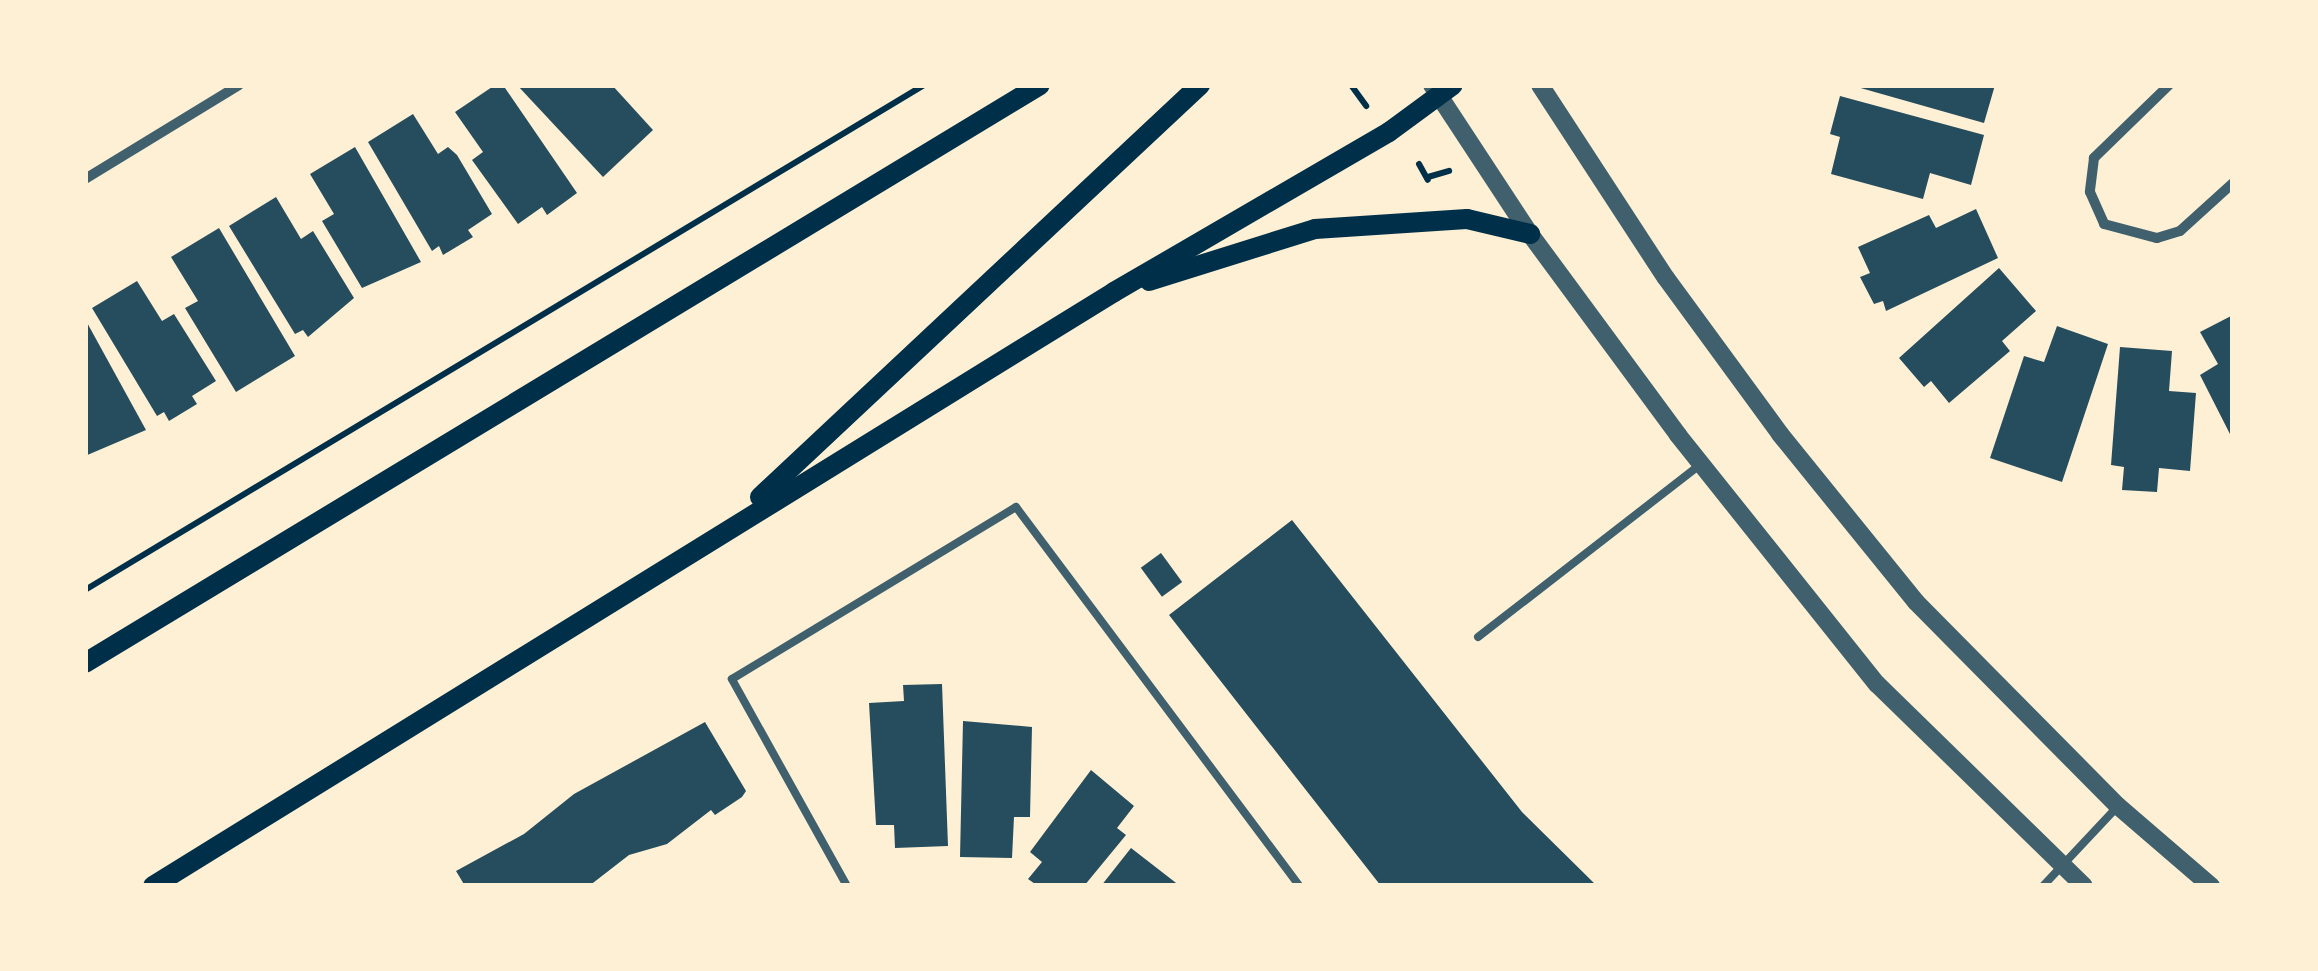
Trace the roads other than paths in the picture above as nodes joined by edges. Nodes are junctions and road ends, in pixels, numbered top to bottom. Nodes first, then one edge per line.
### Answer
1 (239, 85) edge
2 (1040, 85) edge
3 (1200, 85) edge
4 (1540, 85) edge
5 (2169, 85) edge
6 (1441, 88) edge
7 (85, 179) edge
8 (2233, 182) edge
9 (1530, 234) junction
10 (1114, 292) junction
11 (1703, 462) junction
12 (717, 535) junction
13 (1478, 637) dead end
14 (85, 662) edge
15 (2118, 806) junction
16 (2061, 867) junction
17 (153, 886) edge
18 (847, 886) edge
19 (1300, 886) edge
20 (2043, 886) edge
21 (2084, 886) edge
22 (2211, 886) edge

1 - 7 street
2 - 14 main road
3 - 12 main road
4 - 15 street
5 - 8 street
6 - 9 street
6 - 10 main road
9 - 10 main road
9 - 11 street
10 - 12 main road
11 - 13 lane
11 - 16 street
12 - 17 main road
15 - 16 lane
15 - 22 street
16 - 20 lane
16 - 21 street
18 - 19 lane

